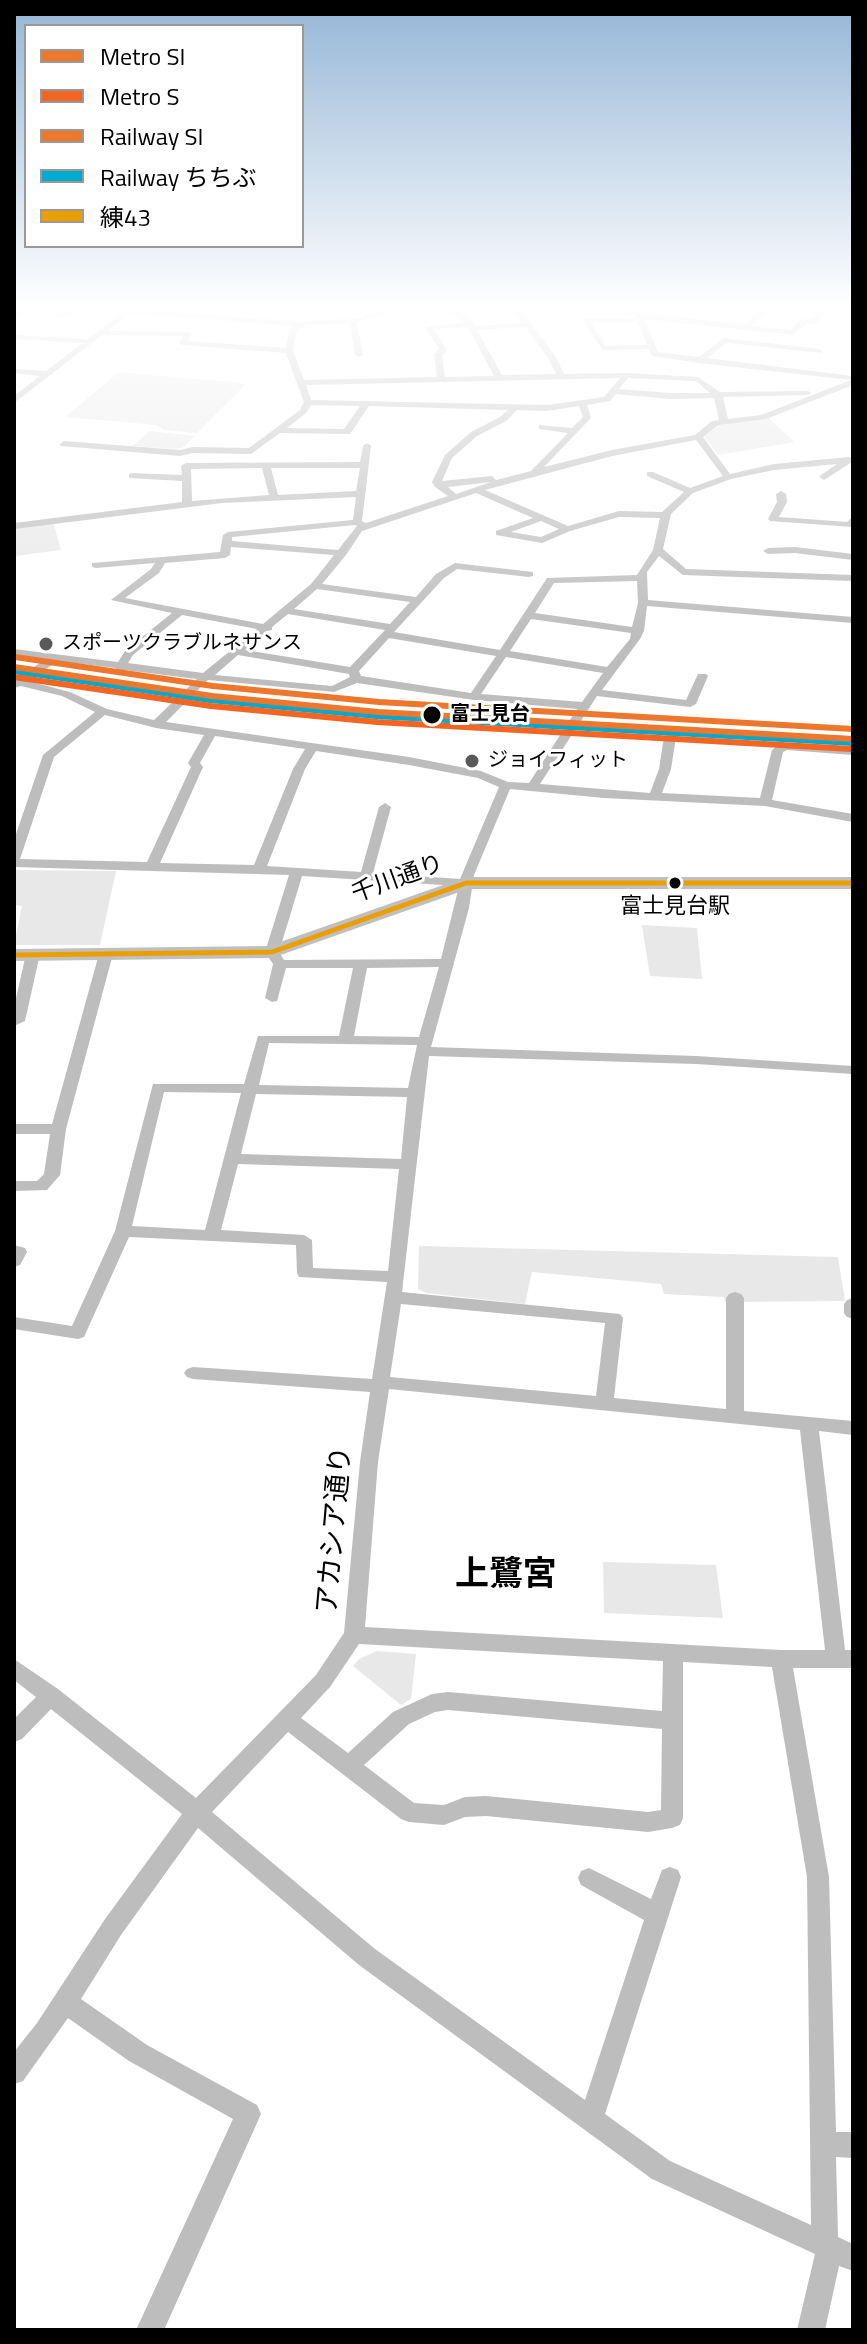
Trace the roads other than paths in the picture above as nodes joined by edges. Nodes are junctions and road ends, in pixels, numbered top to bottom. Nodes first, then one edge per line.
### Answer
1 (293, 418) edge
2 (356, 418) edge
3 (504, 418) edge
4 (586, 418) edge
5 (723, 418) edge
6 (752, 418) edge
7 (724, 422) junction
8 (542, 427) dead end
9 (278, 430) junction
10 (575, 431) junction
11 (698, 437) junction
12 (64, 444) dead end
13 (367, 446) dead end
14 (560, 447) junction
15 (612, 453) junction
16 (851, 458) edge
17 (365, 465) junction
18 (266, 466) junction
19 (534, 473) junction
20 (650, 474) dead end
21 (132, 476) dead end
22 (728, 477) junction
23 (824, 477) dead end
24 (184, 478) junction
25 (506, 480) junction
26 (438, 485) junction
27 (477, 490) junction
28 (690, 491) junction
29 (362, 494) junction
30 (781, 494) dead end
31 (274, 497) junction
32 (454, 497) junction
33 (187, 506) junction
34 (665, 515) junction
35 (542, 518) junction
36 (853, 519) edge
37 (361, 525) junction
38 (14, 526) edge
39 (567, 529) junction
40 (227, 544) junction
41 (658, 550) junction
42 (768, 551) dead end
43 (343, 553) junction
44 (853, 559) edge
45 (162, 560) junction
46 (96, 565) dead end
47 (529, 574) dead end
48 (839, 577) junction
49 (641, 578) junction
50 (853, 578) edge
51 (315, 586) junction
52 (418, 600) junction
53 (643, 603) junction
54 (288, 611) junction
55 (180, 612) junction
56 (528, 615) junction
57 (853, 620) edge
58 (268, 628) junction
59 (388, 631) junction
60 (639, 631) junction
61 (14, 652) edge
62 (238, 652) junction
63 (505, 654) junction
64 (54, 659) junction
65 (120, 668) junction
66 (609, 671) junction
67 (354, 675) junction
68 (702, 676) dead end
69 (204, 678) junction
70 (16, 683) edge
71 (594, 692) junction
72 (474, 697) junction
73 (584, 706) junction
74 (103, 711) junction
75 (156, 725) junction
76 (211, 733) junction
77 (670, 737) dead end
78 (312, 747) junction
79 (853, 751) edge
80 (506, 785) junction
81 (533, 786) junction
82 (655, 797) junction
83 (765, 802) junction
84 (385, 807) dead end
85 (853, 818) edge
86 (14, 861) edge
87 (152, 865) junction
88 (259, 869) junction
89 (297, 872) junction
90 (366, 876) junction
91 (466, 883) junction
92 (853, 883) edge
93 (24, 954) edge
94 (106, 954) junction
95 (276, 958) junction
96 (361, 963) junction
97 (445, 963) junction
98 (272, 998) dead end
99 (14, 1022) edge
100 (346, 1039) junction
101 (423, 1046) junction
102 (853, 1070) edge
103 (248, 1088) junction
104 (416, 1093) junction
105 (14, 1129) edge
106 (58, 1129) junction
107 (232, 1159) junction
108 (408, 1164) junction
109 (14, 1186) edge
110 (123, 1231) junction
111 (212, 1235) junction
112 (14, 1251) edge
113 (14, 1261) edge
114 (396, 1277) junction
115 (393, 1297) junction
116 (735, 1298) dead end
117 (853, 1304) edge
118 (853, 1313) edge
119 (14, 1323) edge
120 (193, 1373) dead end
121 (379, 1384) junction
122 (604, 1404) junction
123 (735, 1417) junction
124 (809, 1424) junction
125 (853, 1428) edge
126 (354, 1635) junction
127 (673, 1653) junction
128 (781, 1659) junction
129 (844, 1659) edge
130 (14, 1668) edge
131 (51, 1695) junction
132 (286, 1718) junction
133 (672, 1721) junction
134 (14, 1733) edge
135 (348, 1766) junction
136 (195, 1814) junction
137 (670, 1877) dead end
138 (589, 1878) dead end
139 (658, 1915) junction
140 (64, 2001) junction
141 (14, 2072) edge
142 (591, 2120) junction
143 (822, 2144) junction
144 (853, 2145) edge
145 (836, 2250) edge
146 (150, 2330) edge
147 (811, 2330) edge

1 - 9 street
2 - 9 street
3 - 26 street
4 - 10 street
5 - 7 street
6 - 7 street
7 - 11 street
8 - 10 street
9 - 12 street
10 - 14 street
11 - 15 street
11 - 22 street
13 - 17 street
14 - 15 street
14 - 19 street
15 - 19 street
16 - 22 street
16 - 23 street
17 - 18 street
17 - 29 street
18 - 24 street
18 - 31 street
19 - 25 street
20 - 28 street
21 - 24 street
22 - 28 street
24 - 33 street
25 - 26 street
25 - 27 street
26 - 32 street
27 - 32 street
27 - 35 street
28 - 34 street
29 - 31 street
29 - 37 street
30 - 36 street
31 - 33 street
32 - 37 street
33 - 38 street
34 - 39 street
34 - 41 street
35 - 39 street
35 - 39 street
37 - 40 street
37 - 43 street
40 - 43 street
40 - 45 street
41 - 48 street
41 - 49 street
42 - 44 street
43 - 51 street
44 - 48 street
45 - 46 street
45 - 55 street
47 - 52 street
48 - 50 street
49 - 53 street
49 - 56 street
51 - 52 street
51 - 54 street
52 - 59 street
53 - 57 street
53 - 60 street
54 - 58 street
54 - 59 street
55 - 58 street
55 - 65 street
56 - 60 street
56 - 63 street
58 - 62 street
59 - 63 street
59 - 67 street
60 - 66 street
61 - 64 street
62 - 67 street
62 - 69 street
63 - 66 street
63 - 72 street
64 - 65 street
64 - 70 street
65 - 69 street
66 - 71 street
67 - 69 street
67 - 72 street
68 - 71 street
69 - 75 street
70 - 74 street
71 - 73 street
72 - 73 street
73 - 81 street
74 - 75 street
74 - 86 street
75 - 76 street
76 - 78 street
76 - 87 street
77 - 82 street
78 - 80 street
78 - 88 street
79 - 83 street
80 - 81 street
80 - 91 street, アカシア通り
81 - 82 street
82 - 83 street
83 - 85 street
84 - 90 street
86 - 87 street
87 - 88 street
88 - 89 street
89 - 90 street
89 - 95 street
90 - 91 street
91 - 92 main road, 千川通り
91 - 95 main road, 千川通り
91 - 97 street, アカシア通り
93 - 94 main road, 千川通り
93 - 99 street
94 - 95 main road, 千川通り
94 - 106 street
95 - 96 street
95 - 98 street
96 - 97 street
96 - 100 street
97 - 101 street, アカシア通り
100 - 101 street
100 - 103 street
101 - 102 street
101 - 104 street, アカシア通り
103 - 104 street
103 - 107 street
103 - 110 street
104 - 108 street, アカシア通り
105 - 106 street
106 - 109 street
107 - 108 street
107 - 111 street
108 - 114 street, アカシア通り
110 - 111 street
110 - 119 street
111 - 114 street
112 - 113 street
114 - 115 street, アカシア通り
115 - 121 street, アカシア通り
115 - 122 street
116 - 123 street
117 - 118 street
120 - 121 street
121 - 122 street
121 - 126 street, アカシア通り
122 - 123 street
123 - 124 street
124 - 125 street
124 - 129 street
126 - 127 street
126 - 132 street, アカシア通り
127 - 128 street
127 - 133 street
128 - 129 street
128 - 143 street
130 - 131 street
131 - 134 street
131 - 136 street
132 - 135 street
132 - 136 street, アカシア通り
133 - 135 street
133 - 135 street
136 - 140 street, アカシア通り
136 - 142 street
137 - 139 street
138 - 139 street
139 - 142 street
140 - 141 street, アカシア通り
140 - 146 street
142 - 145 street
143 - 144 street
143 - 145 street
145 - 147 street

